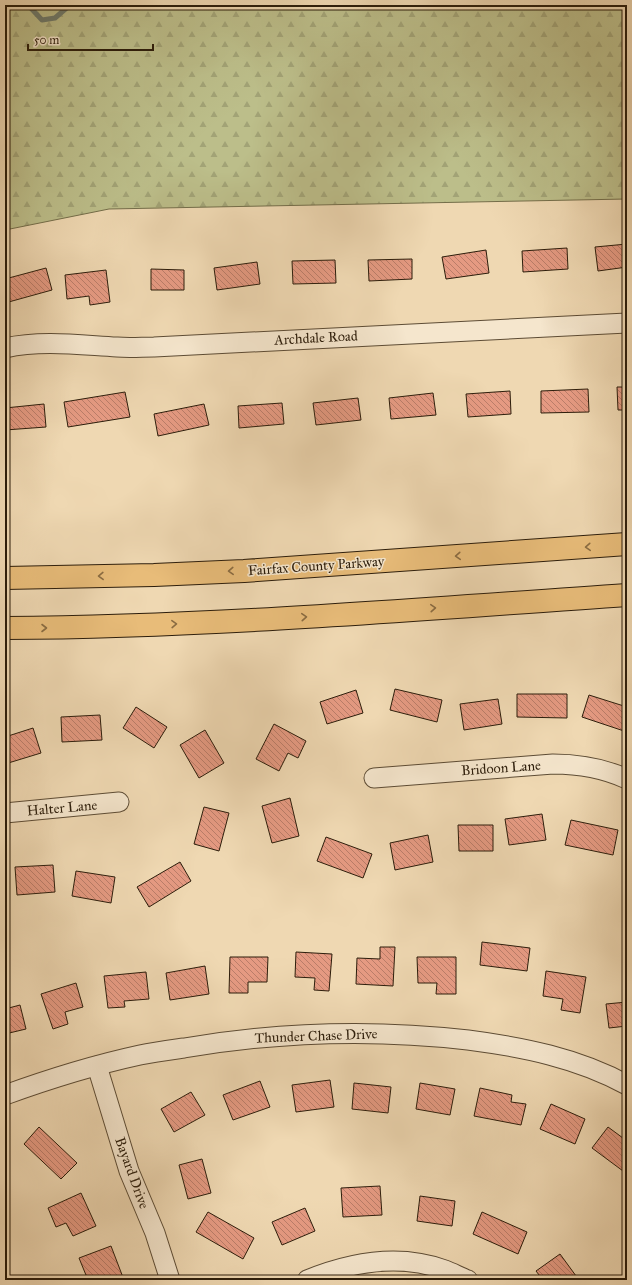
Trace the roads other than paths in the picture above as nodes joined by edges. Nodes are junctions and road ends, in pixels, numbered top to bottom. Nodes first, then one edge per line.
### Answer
1 (627, 323) edge
2 (5, 348) edge
3 (627, 544) edge
4 (5, 578) edge
5 (627, 595) edge
6 (5, 628) edge
7 (374, 778) dead end
8 (627, 779) edge
9 (119, 802) dead end
10 (5, 813) edge
11 (97, 1066) junction
12 (627, 1085) edge
13 (5, 1095) edge
14 (170, 1280) edge
15 (307, 1280) edge
16 (468, 1280) edge

1 - 2 street, Archdale Road
3 -> 4 highway, Fairfax County Parkway
6 -> 5 highway
7 - 8 street, Bridoon Lane
9 - 10 street, Halter Lane
11 - 12 street, Thunder Chase Drive
11 - 13 street, Thunder Chase Drive
11 - 14 street, Bayard Drive
15 - 16 street

